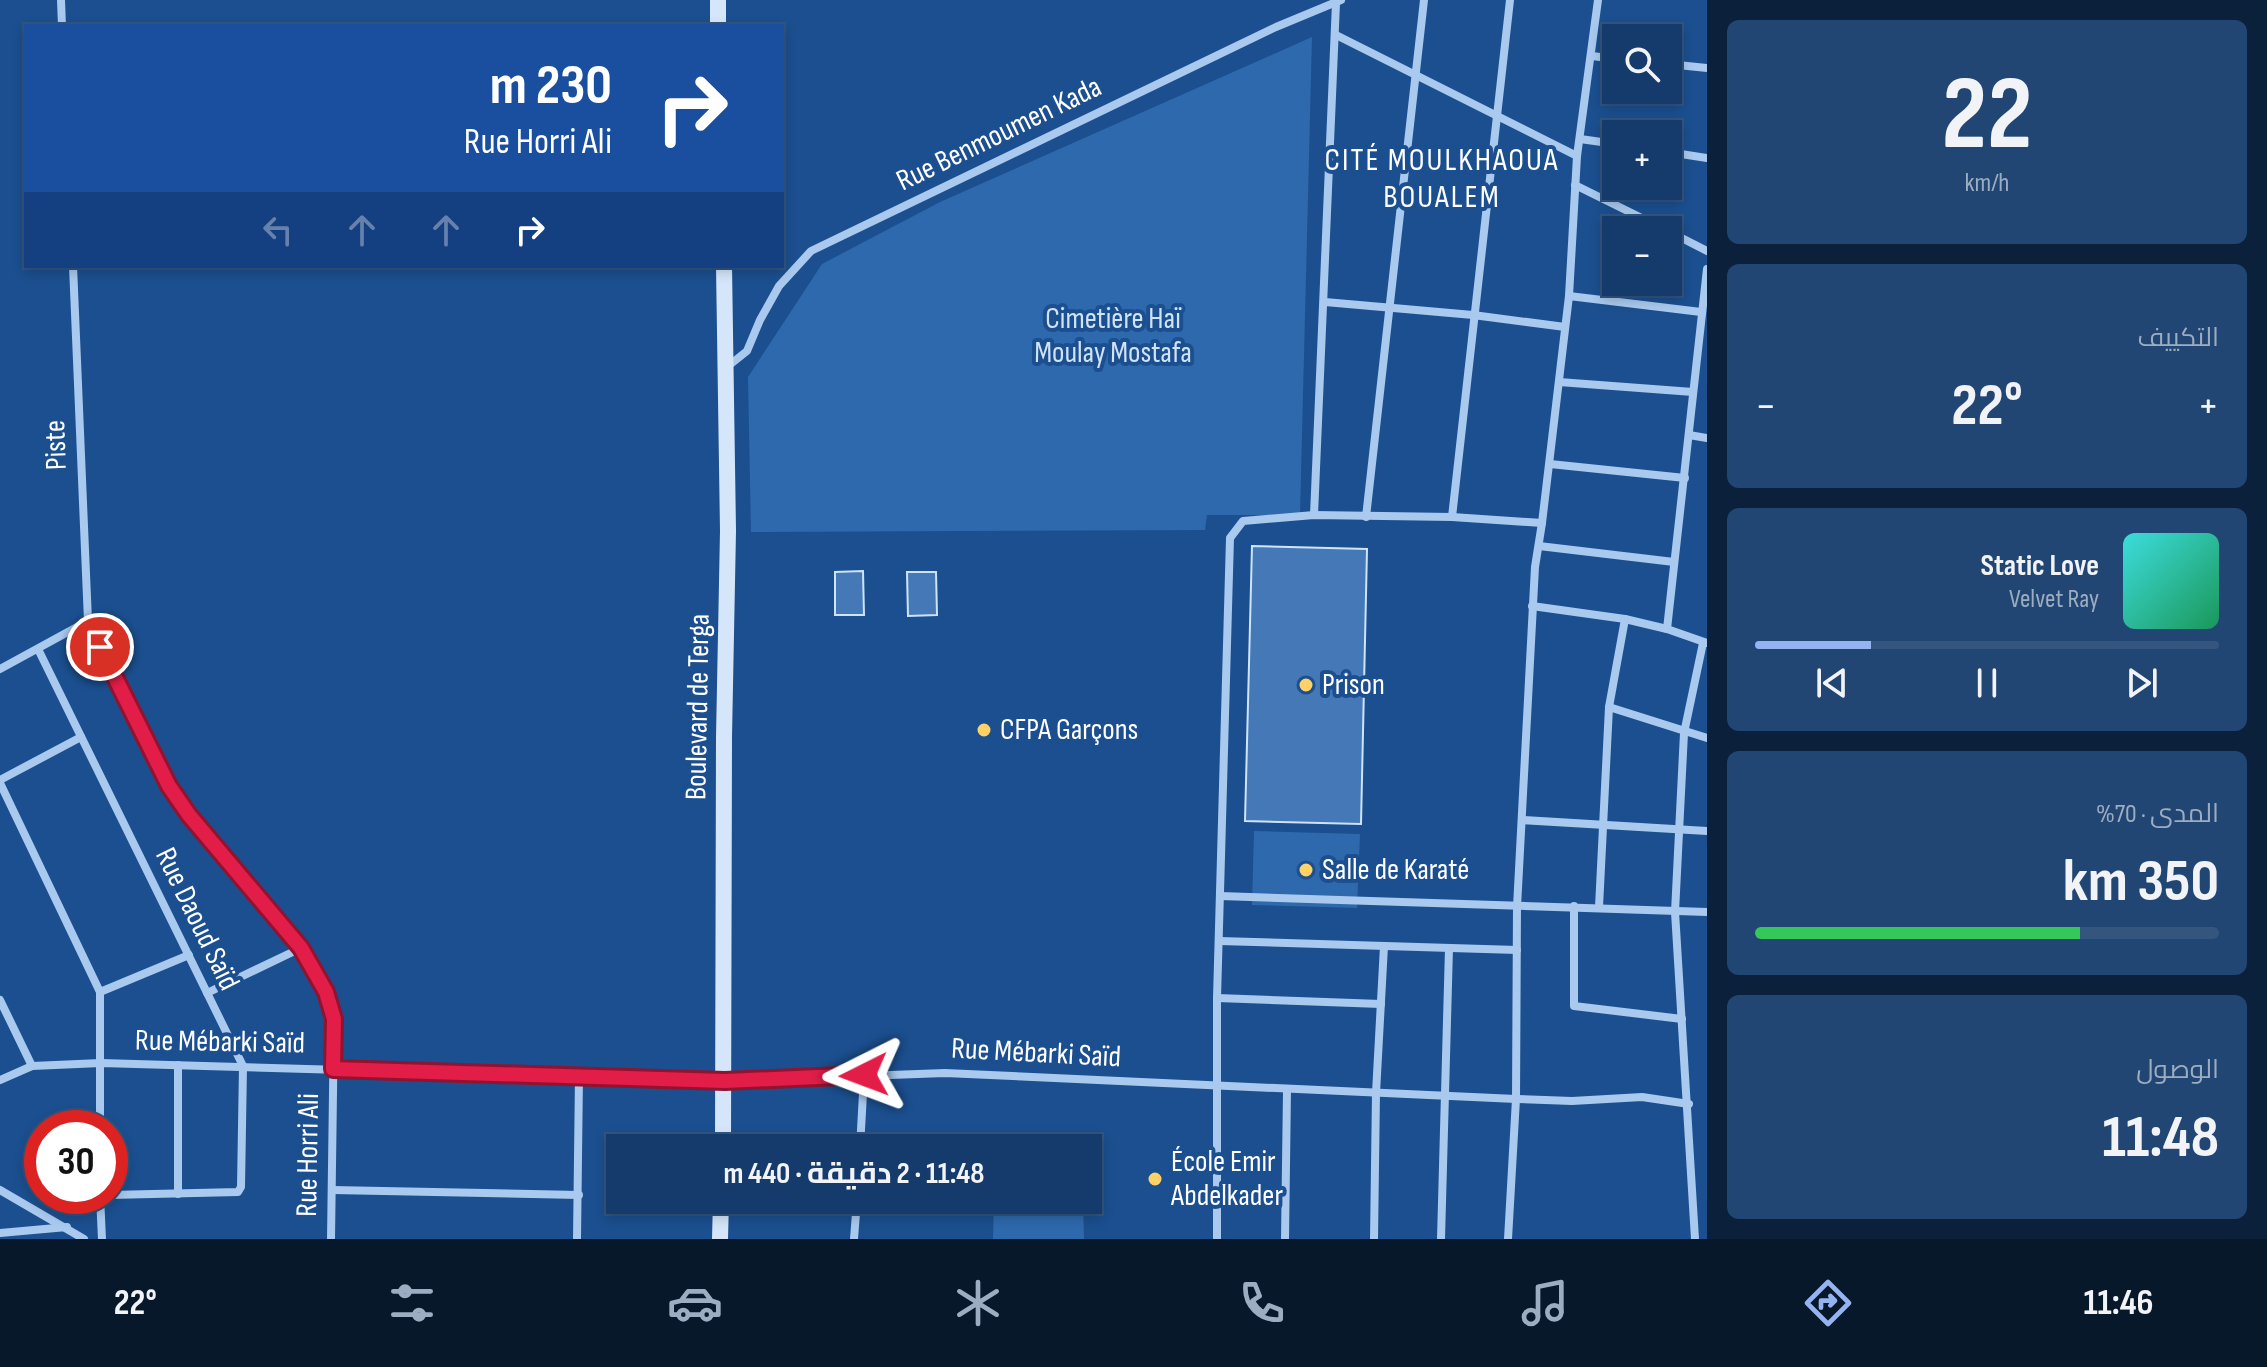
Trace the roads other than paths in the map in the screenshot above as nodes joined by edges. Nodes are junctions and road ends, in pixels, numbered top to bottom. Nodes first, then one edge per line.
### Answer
1 (61, 0) edge
2 (718, 0) edge
3 (1424, 0) edge
4 (1510, 0) edge
5 (1598, 0) edge
6 (1338, 1) edge
7 (62, 24) edge
8 (718, 24) edge
9 (1336, 35) junction
10 (1592, 56) junction
11 (1602, 57) edge
12 (1682, 65) edge
13 (1707, 68) edge
14 (1414, 74) junction
15 (1496, 117) junction
16 (1580, 139) junction
17 (1602, 142) edge
18 (1682, 154) edge
19 (1577, 156) junction
20 (1707, 158) edge
21 (1575, 185) junction
22 (1637, 216) edge
23 (1682, 238) edge
24 (1707, 251) edge
25 (73, 268) edge
26 (724, 268) edge
27 (1707, 269) edge
28 (1569, 296) junction
29 (1325, 302) junction
30 (1388, 307) junction
31 (1701, 312) junction
32 (1473, 315) junction
33 (1565, 327) junction
34 (726, 367) junction
35 (1559, 382) junction
36 (1693, 392) junction
37 (1689, 435) junction
38 (1707, 438) edge
39 (1550, 464) junction
40 (1685, 478) junction
41 (1314, 515) junction
42 (1366, 517) junction
43 (1452, 517) junction
44 (1542, 523) junction
45 (1539, 546) junction
46 (1674, 562) junction
47 (1532, 606) junction
48 (1625, 619) junction
49 (88, 621) junction
50 (1667, 629) junction
51 (1705, 643) edge
52 (38, 649) junction
53 (0, 669) edge
54 (1609, 707) junction
55 (1684, 733) junction
56 (81, 737) junction
57 (1707, 738) edge
58 (0, 782) edge
59 (1522, 820) junction
60 (1602, 825) junction
61 (1680, 829) junction
62 (1707, 831) edge
63 (1220, 896) junction
64 (1574, 906) junction
65 (1517, 907) junction
66 (1599, 907) junction
67 (1675, 912) junction
68 (1707, 912) edge
69 (1219, 941) junction
70 (1384, 946) junction
71 (301, 948) junction
72 (1449, 948) junction
73 (1517, 950) junction
74 (189, 955) junction
75 (100, 992) junction
76 (207, 993) junction
77 (1217, 998) junction
78 (0, 1000) edge
79 (1381, 1004) junction
80 (1682, 1019) junction
81 (101, 1063) junction
82 (178, 1065) junction
83 (32, 1066) junction
84 (243, 1066) junction
85 (333, 1069) junction
86 (864, 1075) junction
87 (579, 1076) junction
88 (0, 1080) edge
89 (725, 1081) junction
90 (1217, 1087) junction
91 (1287, 1090) junction
92 (1376, 1093) junction
93 (1446, 1096) junction
94 (1516, 1099) junction
95 (1689, 1104) junction
96 (100, 1110) edge
97 (723, 1134) edge
98 (861, 1134) edge
99 (0, 1190) edge
100 (332, 1190) junction
101 (178, 1194) junction
102 (128, 1195) edge
103 (579, 1195) junction
104 (101, 1214) edge
105 (721, 1214) edge
106 (856, 1214) edge
107 (67, 1227) junction
108 (0, 1233) edge
109 (84, 1239) edge
110 (102, 1239) edge
111 (331, 1239) edge
112 (577, 1239) edge
113 (720, 1239) edge
114 (854, 1239) edge
115 (1217, 1239) edge
116 (1285, 1239) edge
117 (1374, 1239) edge
118 (1441, 1239) edge
119 (1508, 1239) edge
120 (1695, 1239) edge

1 - 7 street
2 - 8 main road
3 - 14 street
4 - 15 street
5 - 10 street
6 - 9 street
6 - 34 street, Rue Benmoumen Kada
9 - 14 street
9 - 29 street
10 - 11 street
10 - 16 street
12 - 13 street
14 - 15 street
14 - 30 street
15 - 19 street
15 - 32 street
16 - 17 street
16 - 19 street
18 - 20 street
19 - 21 street
21 - 22 street
21 - 28 street
23 - 24 street
25 - 49 street, Piste
26 - 34 main road, Boulevard de Terga
27 - 31 street
28 - 31 street
28 - 33 street
29 - 30 street
29 - 41 street
30 - 32 street
30 - 42 street
31 - 36 street
32 - 33 street
32 - 43 street
33 - 35 street
34 - 89 main road, Boulevard de Terga
35 - 36 street
35 - 39 street
36 - 37 street
37 - 38 street
37 - 40 street
39 - 40 street
39 - 44 street
40 - 46 street
41 - 42 street
41 - 63 street
42 - 43 street
43 - 44 street
44 - 45 street
45 - 46 street
45 - 47 street
46 - 50 street
47 - 48 street
47 - 59 street
48 - 50 street
48 - 54 street
49 - 52 street
49 - 71 street, Rue Horri Ali
50 - 51 street
51 - 55 street
52 - 53 street
52 - 56 street, Rue Daoud Saïd
54 - 55 street
54 - 60 street
55 - 57 street
55 - 61 street
56 - 58 street
56 - 74 street, Rue Daoud Saïd
58 - 75 street
59 - 60 street
59 - 65 street
60 - 61 street
60 - 66 street
61 - 62 street
61 - 67 street
63 - 65 street
63 - 69 street
64 - 65 street
64 - 66 street
64 - 80 street
65 - 73 street
66 - 67 street
67 - 68 street
67 - 80 street
69 - 70 street
69 - 77 street
70 - 72 street
70 - 79 street
71 - 76 street
71 - 85 street, Rue Horri Ali
72 - 73 street
72 - 93 street
73 - 94 street
74 - 75 street
74 - 76 street, Rue Daoud Saïd
75 - 81 street
76 - 84 street, Rue Daoud Saïd
77 - 79 street
77 - 90 street
78 - 83 street
79 - 92 street
80 - 95 street
81 - 82 street, Rue Mébarki Saïd
81 - 83 street, Rue Mébarki Saïd
81 - 96 street
82 - 84 street, Rue Mébarki Saïd
82 - 101 street
83 - 88 street, Rue Mébarki Saïd
84 - 85 street, Rue Mébarki Saïd
84 - 101 street, Rue Daoud Saïd
85 - 87 street, Rue Mébarki Saïd
85 - 100 street, Rue Horri Ali
86 - 89 street, Rue Mébarki Saïd
86 - 90 street, Rue Mébarki Saïd
86 - 98 street
87 - 89 street, Rue Mébarki Saïd
87 - 103 street
89 - 97 main road, Boulevard de Terga
90 - 91 street, Rue Mébarki Saïd
90 - 115 street
91 - 92 street, Rue Mébarki Saïd
91 - 116 street
92 - 93 street, Rue Mébarki Saïd
92 - 117 street
93 - 94 street, Rue Mébarki Saïd
93 - 118 street
94 - 95 street, Rue Mébarki Saïd
94 - 119 street
95 - 120 street
99 - 107 street
100 - 103 street
100 - 111 street, Rue Horri Ali
101 - 102 street, Rue Daoud Saïd
103 - 112 street
104 - 110 street
105 - 113 main road
106 - 114 street
107 - 108 street
107 - 109 street

